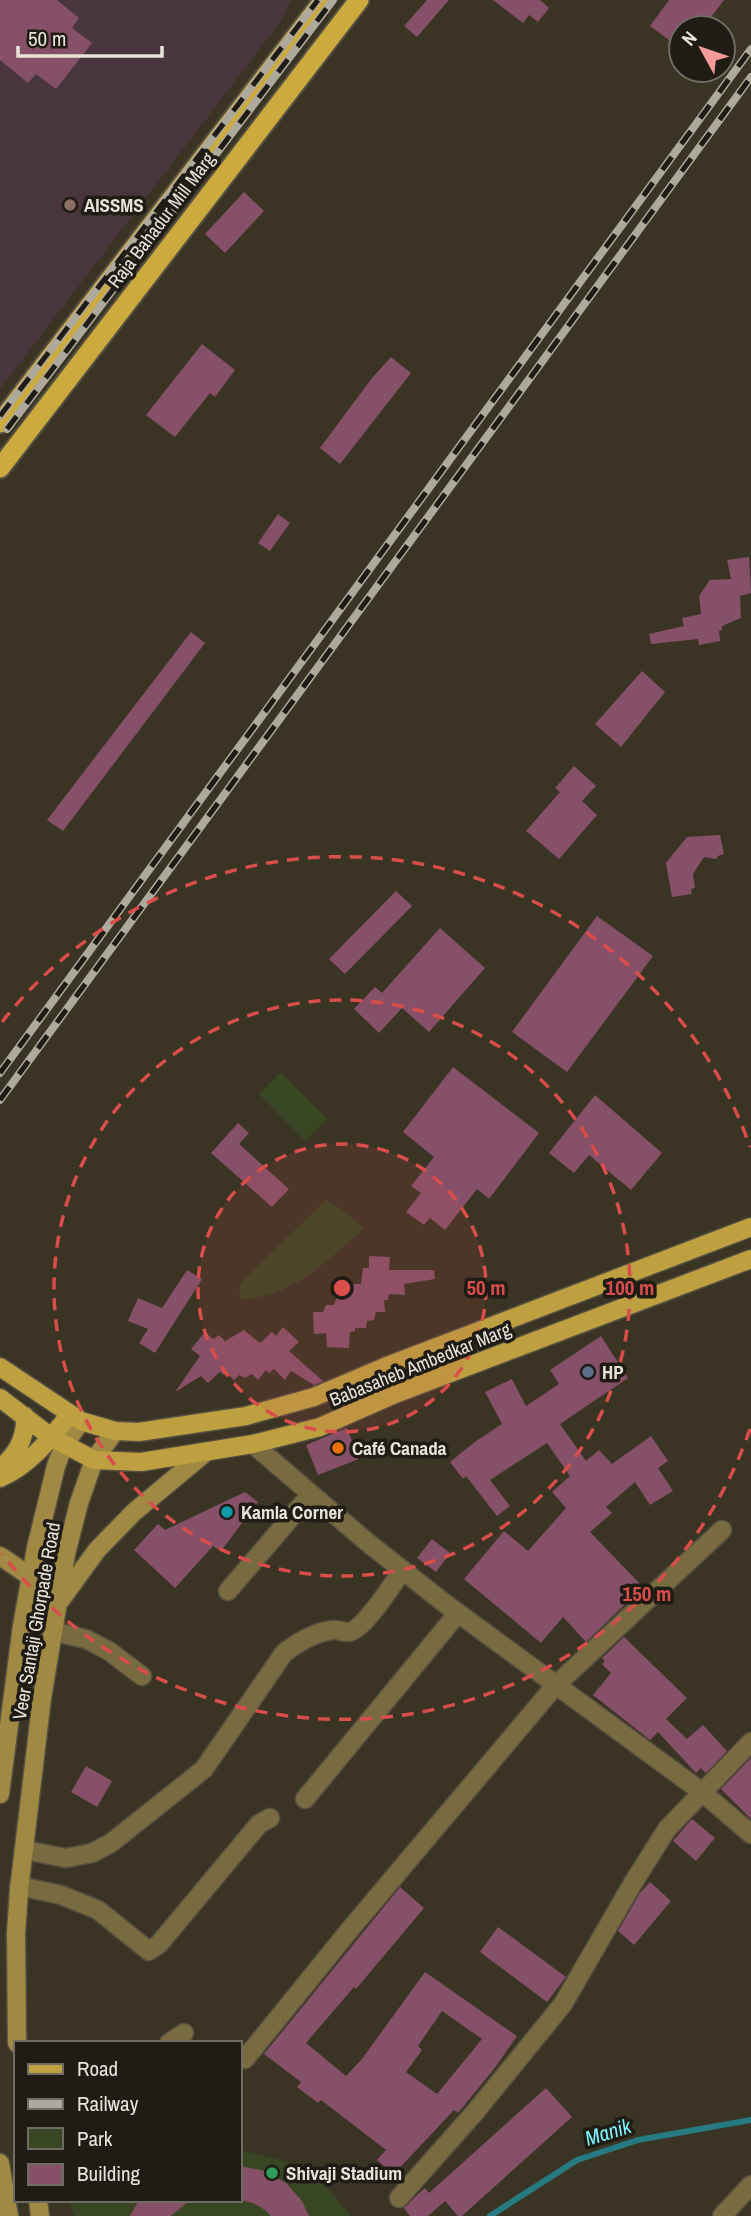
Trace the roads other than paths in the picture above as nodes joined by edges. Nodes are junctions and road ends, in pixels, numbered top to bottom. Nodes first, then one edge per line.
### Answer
1 (324, 0) edge
2 (359, 0) edge
3 (24, 393) junction
4 (45, 410) junction
5 (0, 423) edge
6 (0, 468) edge
7 (751, 1227) edge
8 (751, 1259) edge
9 (0, 1367) edge
10 (0, 1398) edge
11 (25, 1416) junction
12 (75, 1417) junction
13 (115, 1431) junction
14 (58, 1441) junction
15 (253, 1444) junction
16 (206, 1452) junction
17 (94, 1460) junction
18 (0, 1469) edge
19 (0, 1478) edge
20 (311, 1494) junction
21 (722, 1530) dead end
22 (0, 1556) edge
23 (403, 1570) junction
24 (31, 1577) junction
25 (229, 1591) dead end
26 (56, 1607) junction
27 (458, 1612) junction
28 (51, 1631) junction
29 (142, 1676) dead end
30 (555, 1686) junction
31 (751, 1742) edge
32 (702, 1792) junction
33 (0, 1794) edge
34 (305, 1799) dead end
35 (270, 1818) dead end
36 (751, 1834) edge
37 (24, 1850) junction
38 (19, 1886) junction
39 (17, 2041) edge
40 (245, 2059) dead end
41 (0, 2163) edge
42 (751, 2185) edge
43 (399, 2198) dead end
44 (9, 2216) edge
45 (722, 2216) edge

1 - 3 highway, Raja Bahadur Mill Marg
2 - 4 highway, Raja Bahadur Mill Marg
3 - 4 highway
3 - 5 highway, Raja Bahadur Mill Marg
4 - 6 highway, Raja Bahadur Mill Marg
7 - 13 main road, Babasaheb Ambedkar Marg
8 - 15 main road, Babasaheb Ambedkar Marg
9 - 12 main road, Babasaheb Ambedkar Marg
10 - 11 main road
11 - 14 main road
11 - 18 main road
12 - 13 main road, Babasaheb Ambedkar Marg
12 - 14 main road, Veer Santaji Ghorpade Road
13 - 17 main road, Veer Santaji Ghorpade Road
14 - 17 main road
14 - 19 main road
14 - 24 main road, Veer Santaji Ghorpade Road
15 - 16 main road, Babasaheb Ambedkar Marg
15 - 20 street
16 - 17 main road, Babasaheb Ambedkar Marg
16 - 26 main road
17 - 26 main road, Veer Santaji Ghorpade Road
20 - 23 street
20 - 25 street
21 - 30 street
22 - 24 main road
23 - 27 street
23 - 37 street
24 - 33 main road, Veer Santaji Ghorpade Road
26 - 28 main road, Veer Santaji Ghorpade Road
27 - 30 street
27 - 34 street
28 - 29 street
28 - 37 main road, Veer Santaji Ghorpade Road
30 - 32 street
30 - 40 street
31 - 32 street
32 - 36 street
32 - 43 street
35 - 38 street
37 - 38 main road, Veer Santaji Ghorpade Road
38 - 39 main road, Veer Santaji Ghorpade Road
41 - 44 main road
42 - 45 street

